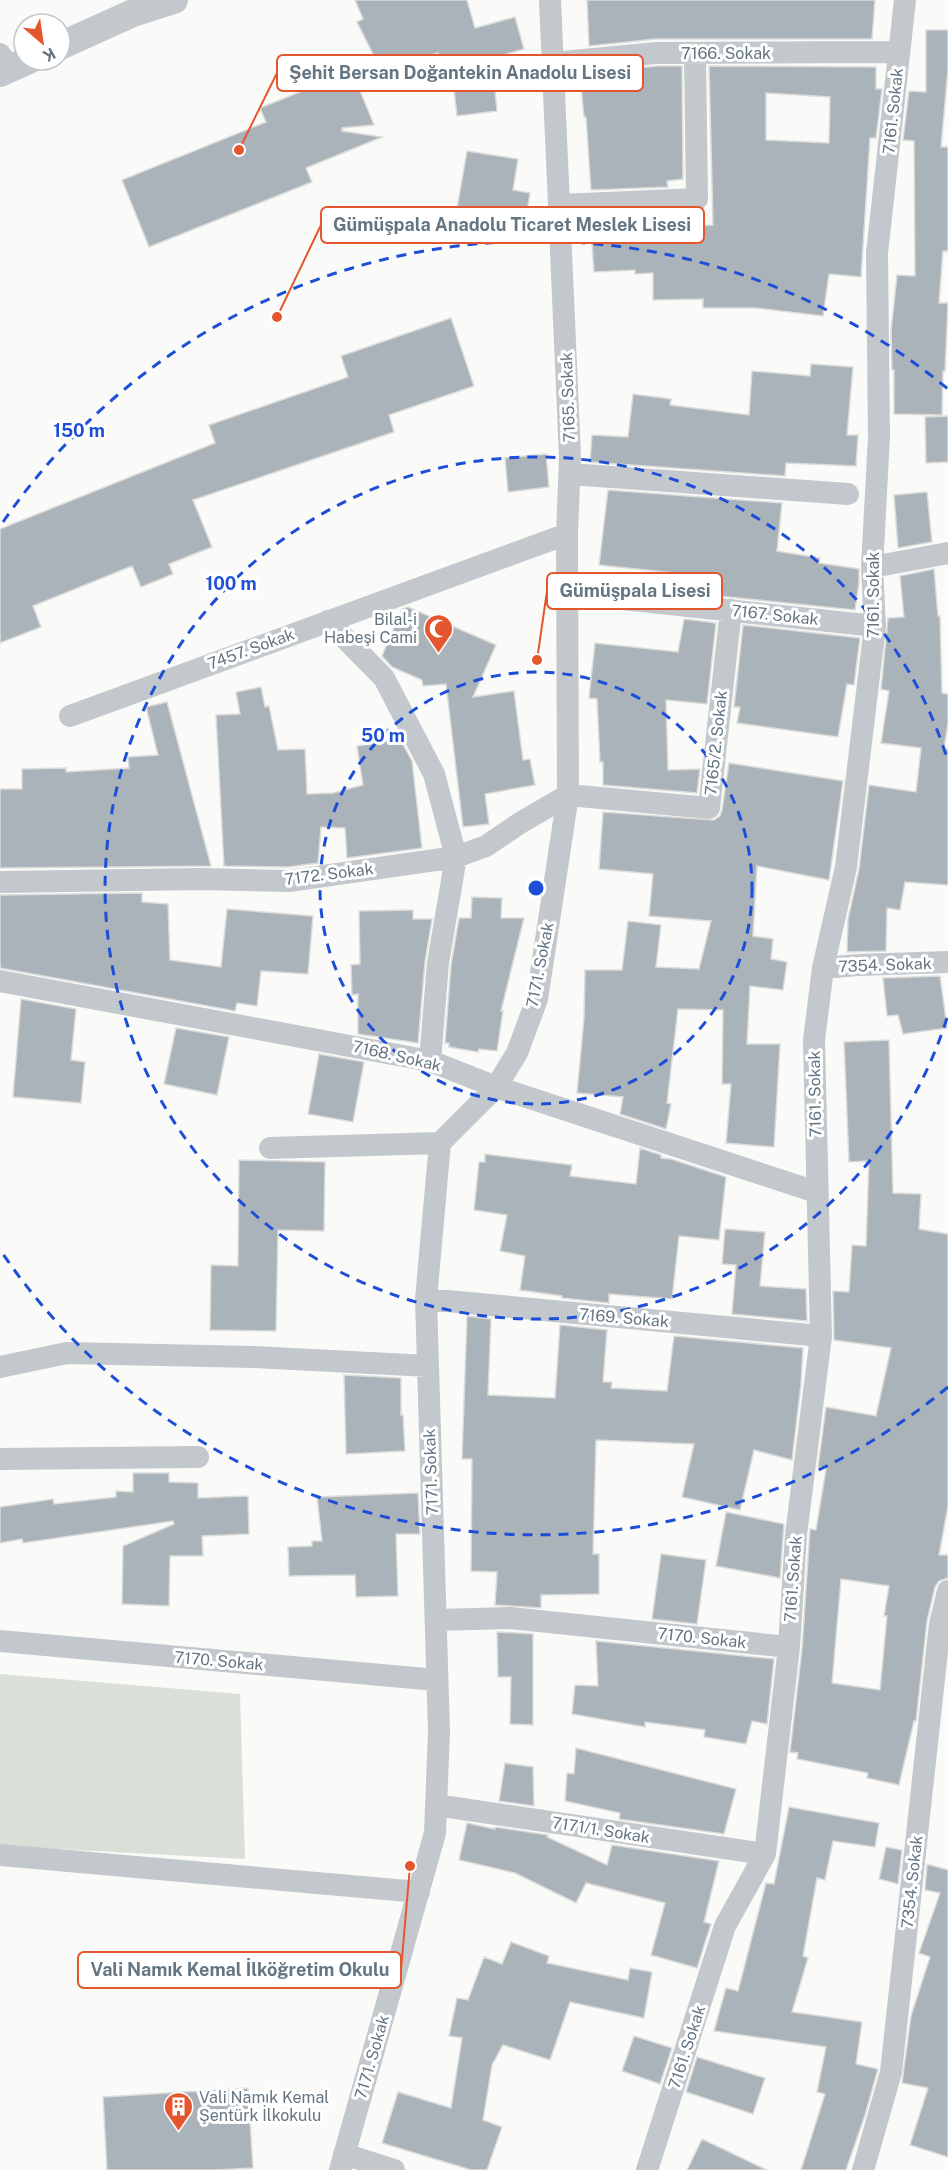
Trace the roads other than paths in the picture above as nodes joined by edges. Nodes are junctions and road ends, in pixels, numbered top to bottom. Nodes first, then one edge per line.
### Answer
1 (174, 0) edge
2 (550, 0) edge
3 (905, 0) edge
4 (133, 6) edge
5 (72, 39) edge
6 (900, 52) junction
7 (695, 54) junction
8 (554, 63) junction
9 (560, 205) junction
10 (570, 474) junction
11 (848, 494) dead end
12 (567, 534) junction
13 (948, 553) edge
14 (872, 567) junction
15 (567, 593) junction
16 (731, 610) junction
17 (328, 621) junction
18 (876, 626) junction
19 (70, 716) dead end
20 (568, 795) junction
21 (456, 857) junction
22 (0, 882) edge
23 (948, 962) edge
24 (823, 968) junction
25 (0, 981) edge
26 (430, 1061) junction
27 (496, 1087) junction
28 (440, 1143) junction
29 (270, 1148) dead end
30 (816, 1192) junction
31 (426, 1299) junction
32 (821, 1336) junction
33 (428, 1366) junction
34 (0, 1367) edge
35 (198, 1457) dead end
36 (0, 1459) edge
37 (948, 1591) edge
38 (437, 1620) junction
39 (0, 1641) edge
40 (789, 1647) junction
41 (437, 1680) junction
42 (436, 1805) junction
43 (765, 1854) junction
44 (0, 1855) edge
45 (419, 1892) junction
46 (342, 2162) edge
47 (394, 2170) edge
48 (648, 2170) edge
49 (863, 2170) edge

1 - 4 street
2 - 8 street, 7165. Sokak
3 - 6 street, 7161. Sokak
4 - 5 street
6 - 7 street, 7166. Sokak
6 - 14 street, 7161. Sokak
7 - 8 street, 7166. Sokak
7 - 9 street
8 - 9 street, 7165. Sokak
9 - 10 street, 7165. Sokak
10 - 11 street
10 - 12 street, 7165. Sokak
12 - 15 street, 7165. Sokak
12 - 17 street, 7457. Sokak
13 - 14 street
14 - 18 street, 7161. Sokak
15 - 16 street, 7167. Sokak
15 - 20 street, 7165. Sokak
16 - 18 street, 7167. Sokak
16 - 20 street, 7165/2. Sokak
17 - 19 street, 7457. Sokak
17 - 21 street
18 - 24 street, 7161. Sokak
20 - 21 street, 7172. Sokak
20 - 27 street, 7171. Sokak
21 - 22 street, 7172. Sokak
21 - 26 street
23 - 24 street, 7354. Sokak
24 - 30 street, 7161. Sokak
25 - 26 street, 7168. Sokak
26 - 27 street, 7168. Sokak
27 - 28 street, 7171. Sokak
27 - 30 street, 7168. Sokak
28 - 29 street
28 - 31 street, 7171. Sokak
30 - 32 street, 7161. Sokak
31 - 32 street, 7169. Sokak
31 - 33 street, 7171. Sokak
32 - 40 street, 7161. Sokak
33 - 34 street
33 - 38 street, 7171. Sokak
35 - 36 street
37 - 49 street, 7354. Sokak
38 - 40 street, 7170. Sokak
38 - 41 street, 7171. Sokak
39 - 41 street, 7170. Sokak
40 - 43 street, 7161. Sokak
41 - 42 street, 7171. Sokak
42 - 43 street, 7171/1. Sokak
42 - 45 street, 7171. Sokak
43 - 48 street, 7161. Sokak
44 - 45 street
45 - 46 street, 7171. Sokak
46 - 47 street

